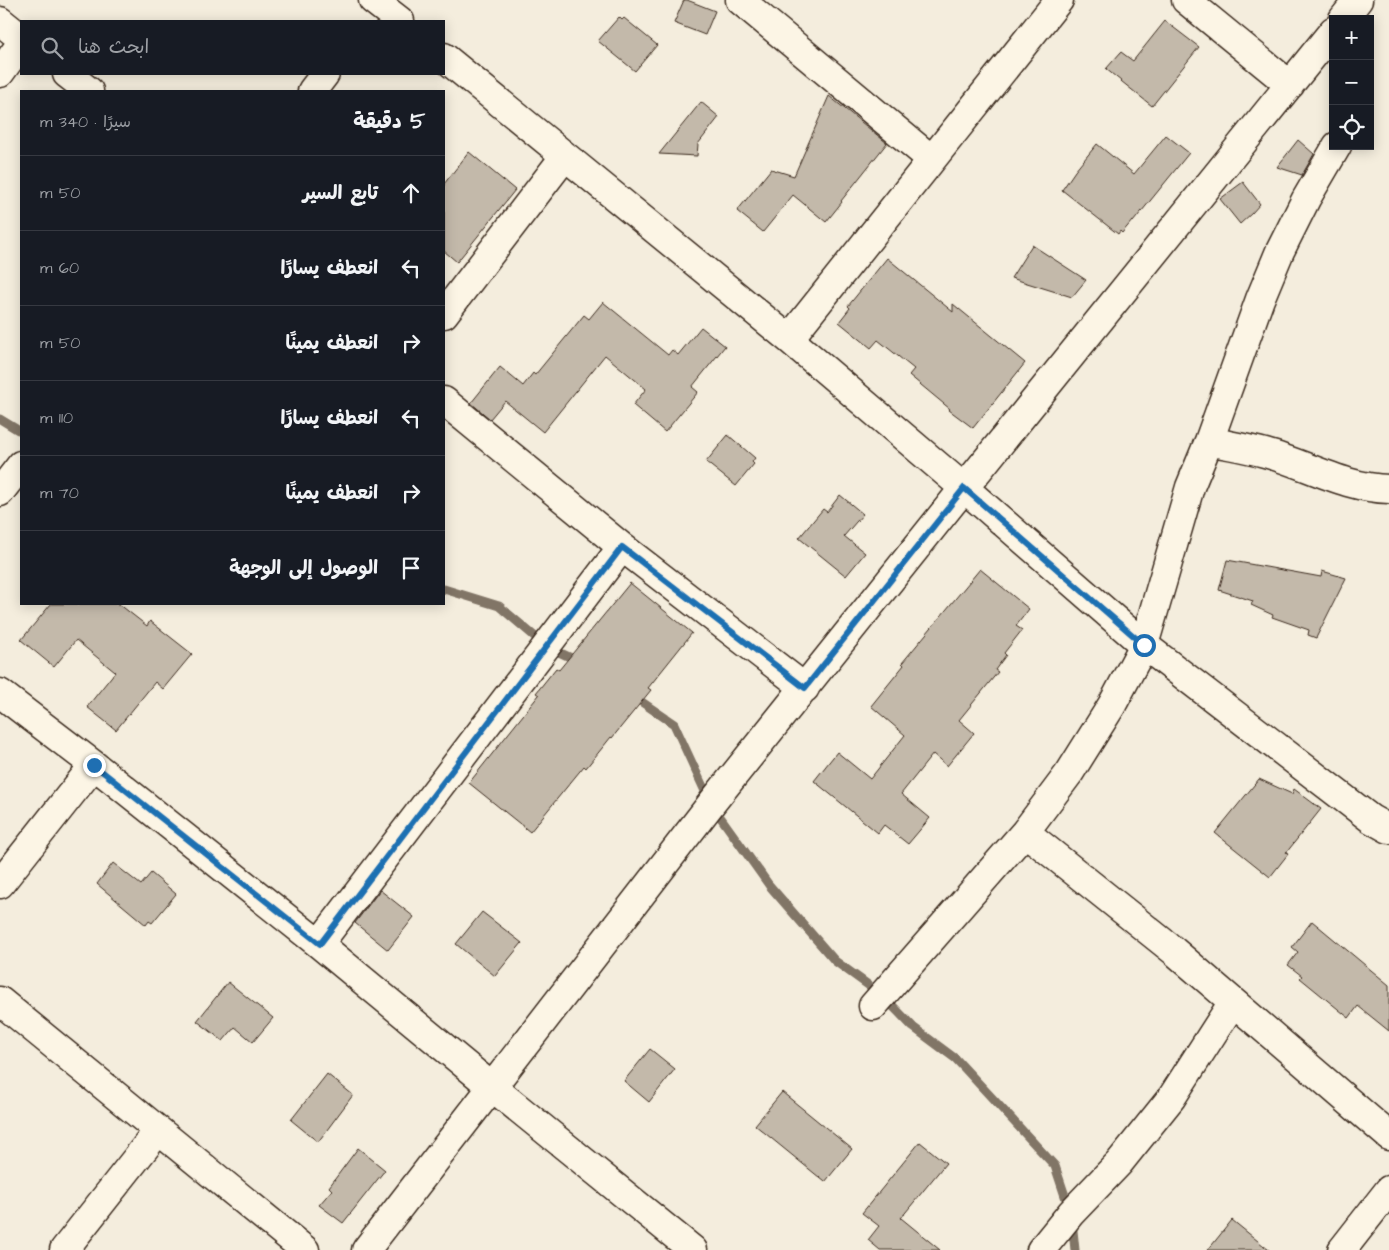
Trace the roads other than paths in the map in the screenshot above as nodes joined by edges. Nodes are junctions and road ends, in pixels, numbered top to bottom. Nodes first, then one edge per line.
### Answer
1 (740, 0) edge
2 (1059, 0) edge
3 (1186, 0) edge
4 (1358, 0) edge
5 (1373, 0) edge
6 (374, 6) edge
7 (1346, 15) edge
8 (1371, 15) edge
9 (398, 20) edge
10 (0, 21) edge
11 (20, 37) edge
12 (1329, 37) edge
13 (20, 45) edge
14 (445, 58) edge
15 (0, 73) edge
16 (68, 75) edge
17 (324, 75) edge
18 (1290, 85) junction
19 (88, 90) edge
20 (313, 90) edge
21 (1335, 150) edge
22 (565, 156) junction
23 (931, 159) junction
24 (445, 313) edge
25 (789, 339) junction
26 (445, 402) edge
27 (1208, 441) junction
28 (20, 466) edge
29 (964, 488) junction
30 (1389, 489) edge
31 (0, 492) edge
32 (622, 547) junction
33 (1144, 645) junction
34 (805, 688) junction
35 (0, 693) edge
36 (94, 765) junction
37 (1389, 829) edge
38 (1025, 832) junction
39 (0, 884) edge
40 (320, 944) junction
41 (0, 1001) edge
42 (1233, 1002) junction
43 (873, 1006) dead end
44 (492, 1087) junction
45 (158, 1131) junction
46 (1389, 1136) edge
47 (1389, 1190) edge
48 (687, 1248) edge
49 (64, 1250) edge
50 (304, 1250) edge
51 (366, 1250) edge
52 (1041, 1250) edge
53 (1342, 1250) edge

1 - 23 street
2 - 23 street
3 - 18 street
4 - 7 street
5 - 8 street
6 - 9 street
10 - 11 street
12 - 18 street
13 - 15 street
14 - 22 street
16 - 19 street
17 - 20 street
18 - 29 street
21 - 27 street
22 - 24 street
22 - 25 street
23 - 25 street
25 - 29 street
26 - 32 street
27 - 30 street
27 - 33 street
28 - 31 street
29 - 33 street
29 - 34 street
32 - 34 street
32 - 40 street
33 - 37 street
33 - 38 street
34 - 44 street
35 - 36 street
36 - 39 street
36 - 40 street
38 - 42 street
38 - 43 street
40 - 44 street
41 - 45 street
42 - 46 street
42 - 52 street
44 - 48 street
44 - 51 street
45 - 49 street
45 - 50 street
47 - 53 street

